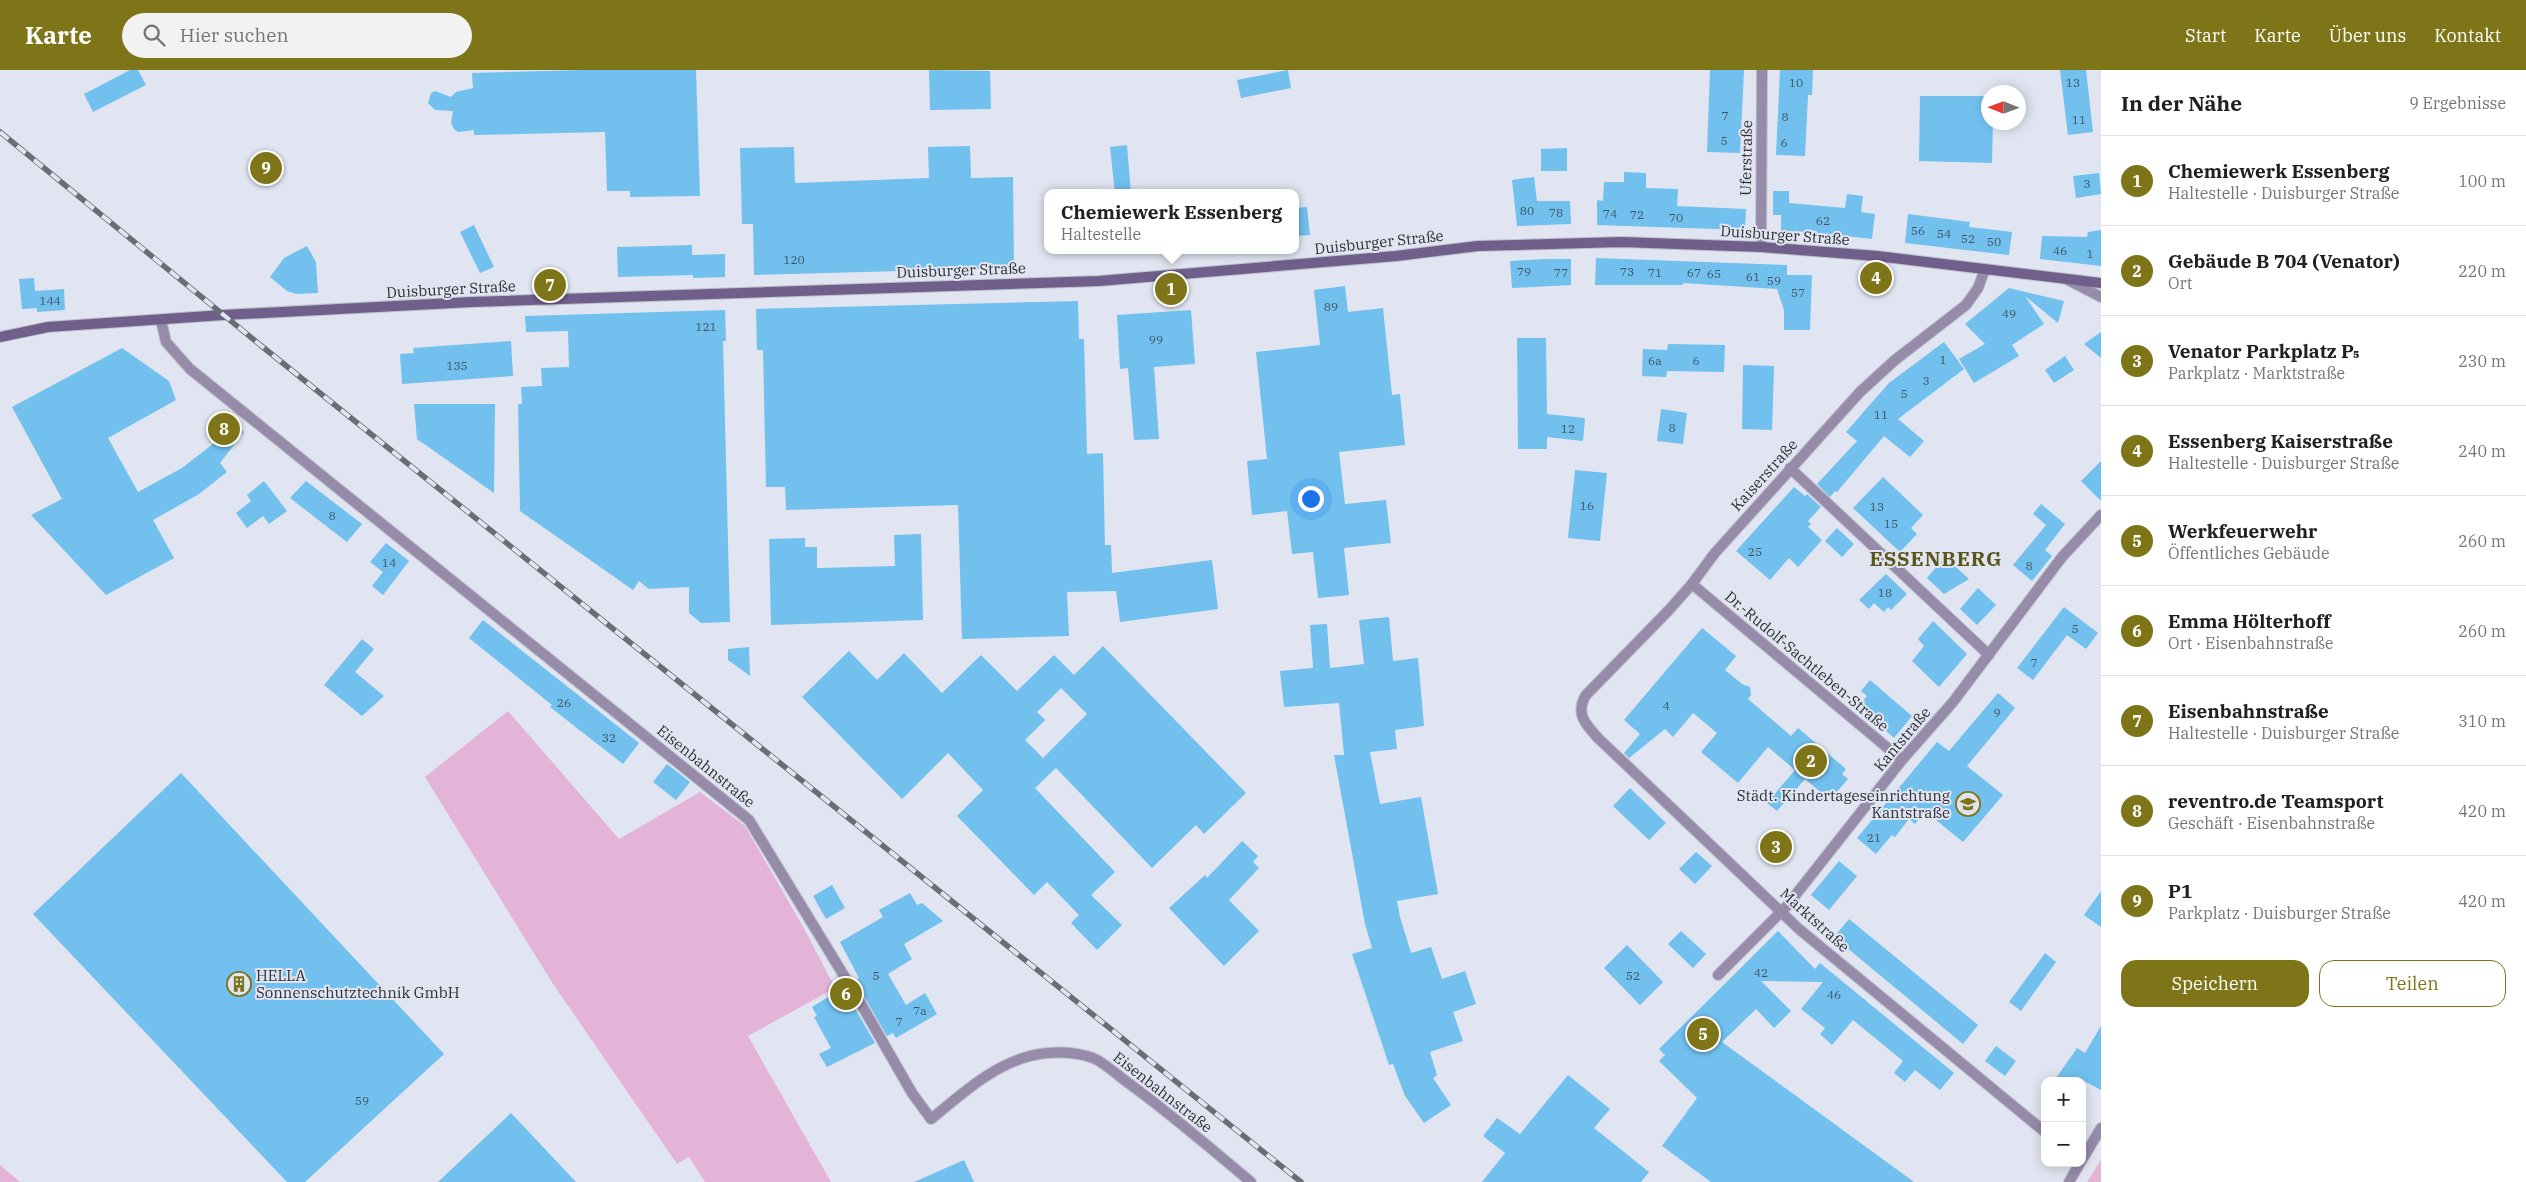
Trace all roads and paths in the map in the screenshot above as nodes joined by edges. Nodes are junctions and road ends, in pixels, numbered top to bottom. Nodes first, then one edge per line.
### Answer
1 (1762, 70) edge
2 (1761, 247) junction
3 (1985, 269) junction
4 (2068, 280) junction
5 (2101, 284) edge
6 (2101, 298) edge
7 (161, 320) junction
8 (0, 336) edge
9 (1790, 468) junction
10 (2101, 515) edge
11 (1692, 584) junction
12 (1989, 655) junction
13 (1580, 715) joint
14 (1902, 760) junction
15 (1781, 911) junction
16 (1718, 975) dead end
17 (2101, 1128) edge
18 (2041, 1129) edge
19 (2086, 1153) edge
20 (2078, 1167) edge
21 (1251, 1182) edge
22 (2069, 1182) edge

1 - 2 street, Uferstraße
2 - 3 main road, Duisburger Straße
2 - 7 main road, Duisburger Straße
3 - 4 main road, Duisburger Straße
3 - 9 street, Kaiserstraße
4 - 5 main road, Duisburger Straße
4 - 6 street
7 - 8 main road, Duisburger Straße
7 - 21 street, Eisenbahnstraße
9 - 11 street, Kaiserstraße
9 - 12 street
10 - 12 street, Kantstraße
11 - 13 street, Kaiserstraße
11 - 14 street, Dr.-Rudolf-Sachtleben-Straße
12 - 14 street, Kantstraße
13 - 15 street, Marktstraße
14 - 15 street, Kantstraße
15 - 16 street, Kantstraße
15 - 18 street, Marktstraße
17 - 19 street
20 - 22 street

